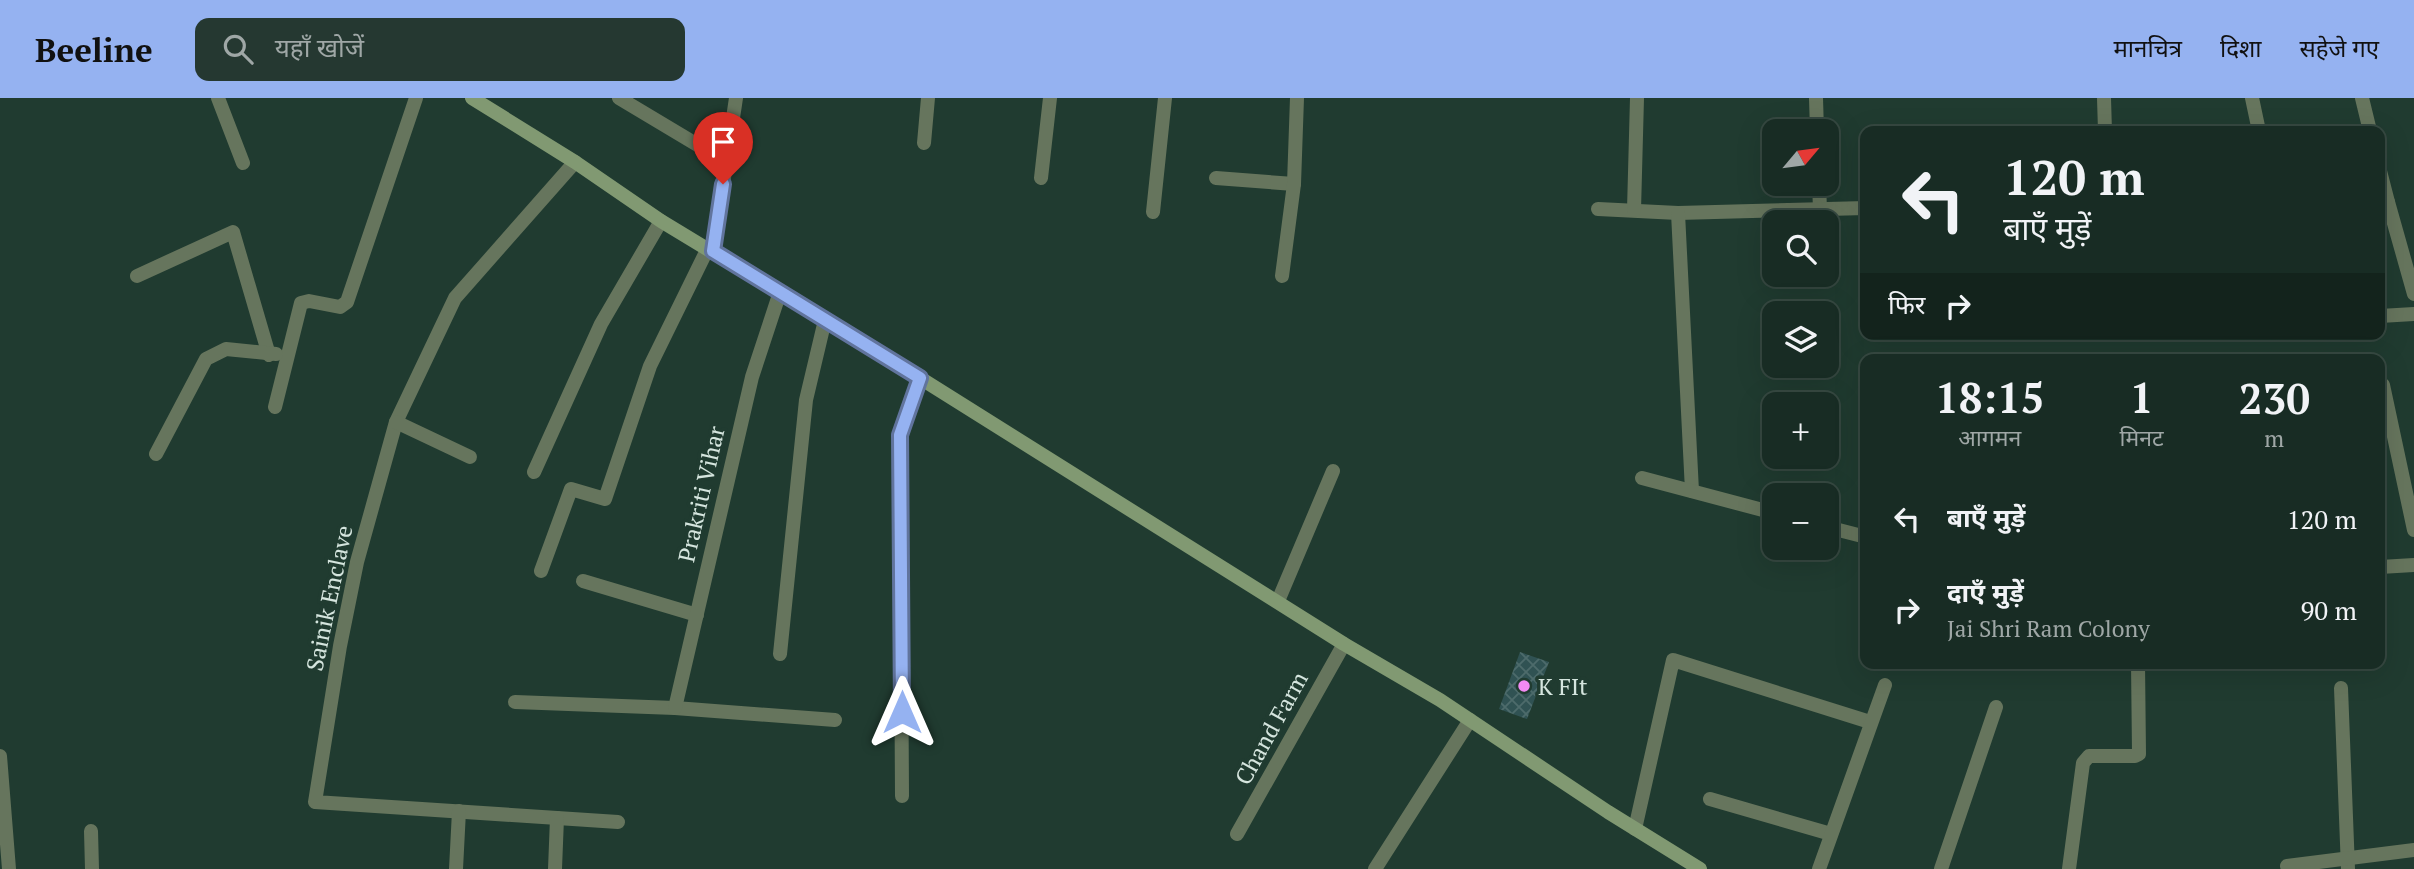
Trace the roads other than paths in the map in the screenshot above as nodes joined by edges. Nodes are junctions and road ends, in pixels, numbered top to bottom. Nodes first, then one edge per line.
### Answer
1 (218, 98) edge
2 (416, 98) edge
3 (472, 98) edge
4 (619, 98) edge
5 (736, 98) edge
6 (928, 98) edge
7 (1050, 98) edge
8 (1165, 98) edge
9 (1297, 98) edge
10 (1637, 98) edge
11 (1816, 98) edge
12 (2104, 98) edge
13 (2252, 98) edge
14 (2362, 98) edge
15 (1817, 119) edge
16 (2105, 126) edge
17 (2258, 126) edge
18 (2369, 126) edge
19 (924, 143) dead end
20 (575, 162) junction
21 (726, 162) junction
22 (243, 163) dead end
23 (1041, 178) dead end
24 (1216, 178) dead end
25 (1294, 184) junction
26 (1820, 196) edge
27 (2385, 205) edge
28 (1820, 208) junction
29 (1860, 208) edge
30 (1598, 209) dead end
31 (1634, 210) junction
32 (1153, 212) dead end
33 (1678, 213) junction
34 (661, 221) junction
35 (710, 249) junction
36 (137, 275) dead end
37 (1282, 276) dead end
38 (780, 292) junction
39 (2414, 294) edge
40 (2414, 314) edge
41 (2385, 316) edge
42 (825, 320) junction
43 (288, 354) junction
44 (269, 355) junction
45 (920, 378) junction
46 (2385, 394) edge
47 (275, 407) dead end
48 (396, 422) junction
49 (2396, 445) junction
50 (2385, 446) edge
51 (156, 454) dead end
52 (470, 457) dead end
53 (1333, 471) dead end
54 (534, 472) dead end
55 (1642, 478) dead end
56 (1692, 491) junction
57 (1762, 510) edge
58 (1839, 530) edge
59 (2414, 530) edge
60 (1860, 535) edge
61 (2414, 565) edge
62 (2385, 567) edge
63 (541, 571) dead end
64 (583, 581) dead end
65 (1278, 601) junction
66 (697, 615) junction
67 (1344, 644) junction
68 (780, 654) dead end
69 (2138, 669) edge
70 (1885, 685) dead end
71 (2342, 688) dead end
72 (515, 702) dead end
73 (1996, 707) dead end
74 (675, 708) junction
75 (835, 720) dead end
76 (1470, 720) junction
77 (1870, 722) junction
78 (0, 756) edge
79 (902, 796) dead end
80 (1710, 799) dead end
81 (459, 811) junction
82 (557, 818) junction
83 (618, 822) dead end
84 (1635, 829) junction
85 (92, 831) dead end
86 (1237, 834) dead end
87 (1831, 834) junction
88 (2414, 850) edge
89 (2348, 865) edge
90 (2287, 866) dead end
91 (9, 869) edge
92 (92, 869) edge
93 (456, 869) edge
94 (555, 869) edge
95 (1375, 869) edge
96 (1700, 869) edge
97 (1819, 869) edge
98 (1941, 869) edge
99 (2069, 869) edge

1 - 22 street
2 - 43 street
3 - 20 street
4 - 21 street
5 - 21 street
6 - 19 street
7 - 23 street
8 - 32 street
9 - 25 street
10 - 31 street
11 - 15 street
12 - 16 street
13 - 17 street
14 - 18 street
20 - 34 street
20 - 48 street, Sainik Enclave
21 - 35 street
24 - 25 street
25 - 37 street
26 - 28 street
27 - 39 street
28 - 29 street
28 - 33 street
30 - 31 street
31 - 33 street
33 - 56 street
34 - 35 street
34 - 54 street
35 - 38 street
35 - 63 street
36 - 44 street
38 - 42 street
38 - 66 street, Prakriti Vihar
40 - 41 street
42 - 45 street
42 - 68 street
43 - 44 street
43 - 47 street
44 - 51 street
45 - 65 street
45 - 79 street
46 - 49 street
48 - 52 street
48 - 81 street, Sainik Enclave
49 - 50 street
49 - 59 street
53 - 65 street
55 - 56 street
56 - 57 street
58 - 60 street
61 - 62 street
64 - 66 street
65 - 67 street
66 - 74 street, Prakriti Vihar
67 - 76 street
67 - 86 street, Chand Farm
69 - 99 street
70 - 77 street
71 - 89 street
72 - 74 street
73 - 98 street
74 - 75 street
76 - 84 street
76 - 95 street
77 - 84 street
77 - 87 street
78 - 91 street
80 - 87 street
81 - 82 street, Sainik Enclave
81 - 93 street
82 - 83 street, Sainik Enclave
82 - 94 street
84 - 96 street
85 - 92 street
87 - 97 street
88 - 89 street
89 - 90 street

